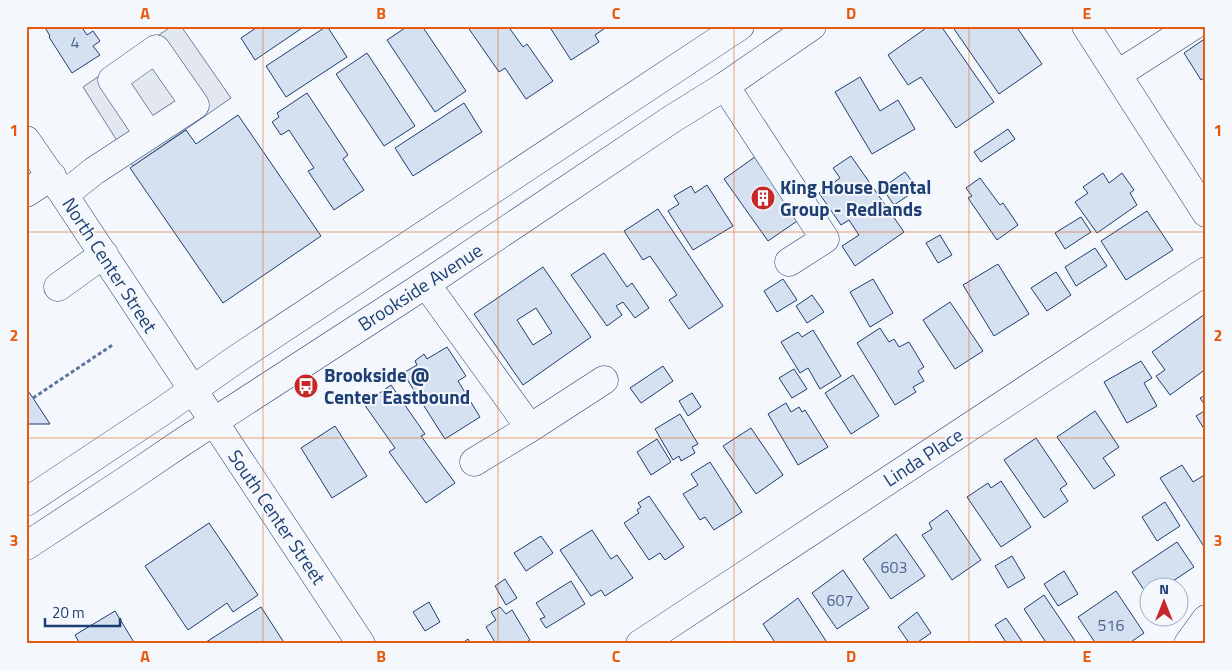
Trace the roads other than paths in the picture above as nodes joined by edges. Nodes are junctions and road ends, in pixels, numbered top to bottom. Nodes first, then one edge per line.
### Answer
1 (740, 26) edge
2 (812, 26) edge
3 (1086, 26) edge
4 (1193, 26) edge
5 (1118, 74) junction
6 (725, 86) junction
7 (148, 135) dead end
8 (26, 140) edge
9 (58, 186) junction
10 (26, 193) edge
11 (1206, 213) edge
12 (104, 254) junction
13 (789, 262) dead end
14 (1206, 271) edge
15 (426, 284) junction
16 (58, 287) dead end
17 (604, 380) dead end
18 (193, 390) junction
19 (214, 422) junction
20 (530, 428) junction
21 (474, 462) dead end
22 (26, 502) edge
23 (26, 546) edge
24 (1206, 619) edge
25 (361, 644) edge
26 (640, 644) edge
27 (1188, 644) edge

1 - 18 main road
2 - 6 main road, Brookside Avenue
3 - 5 main road
4 - 5 main road
5 - 11 main road
6 - 13 main road
6 - 15 main road, Brookside Avenue
7 - 9 main road
8 - 9 main road, North Center Street
9 - 10 main road
9 - 12 main road, North Center Street
12 - 16 main road
12 - 18 main road, North Center Street
14 - 26 main road, Linda Place
15 - 19 main road, Brookside Avenue
15 - 20 main road
17 - 20 main road
18 - 19 main road, South Center Street
18 - 22 main road
19 - 23 main road, Brookside Avenue
19 - 25 main road, South Center Street
20 - 21 main road
24 - 27 main road

